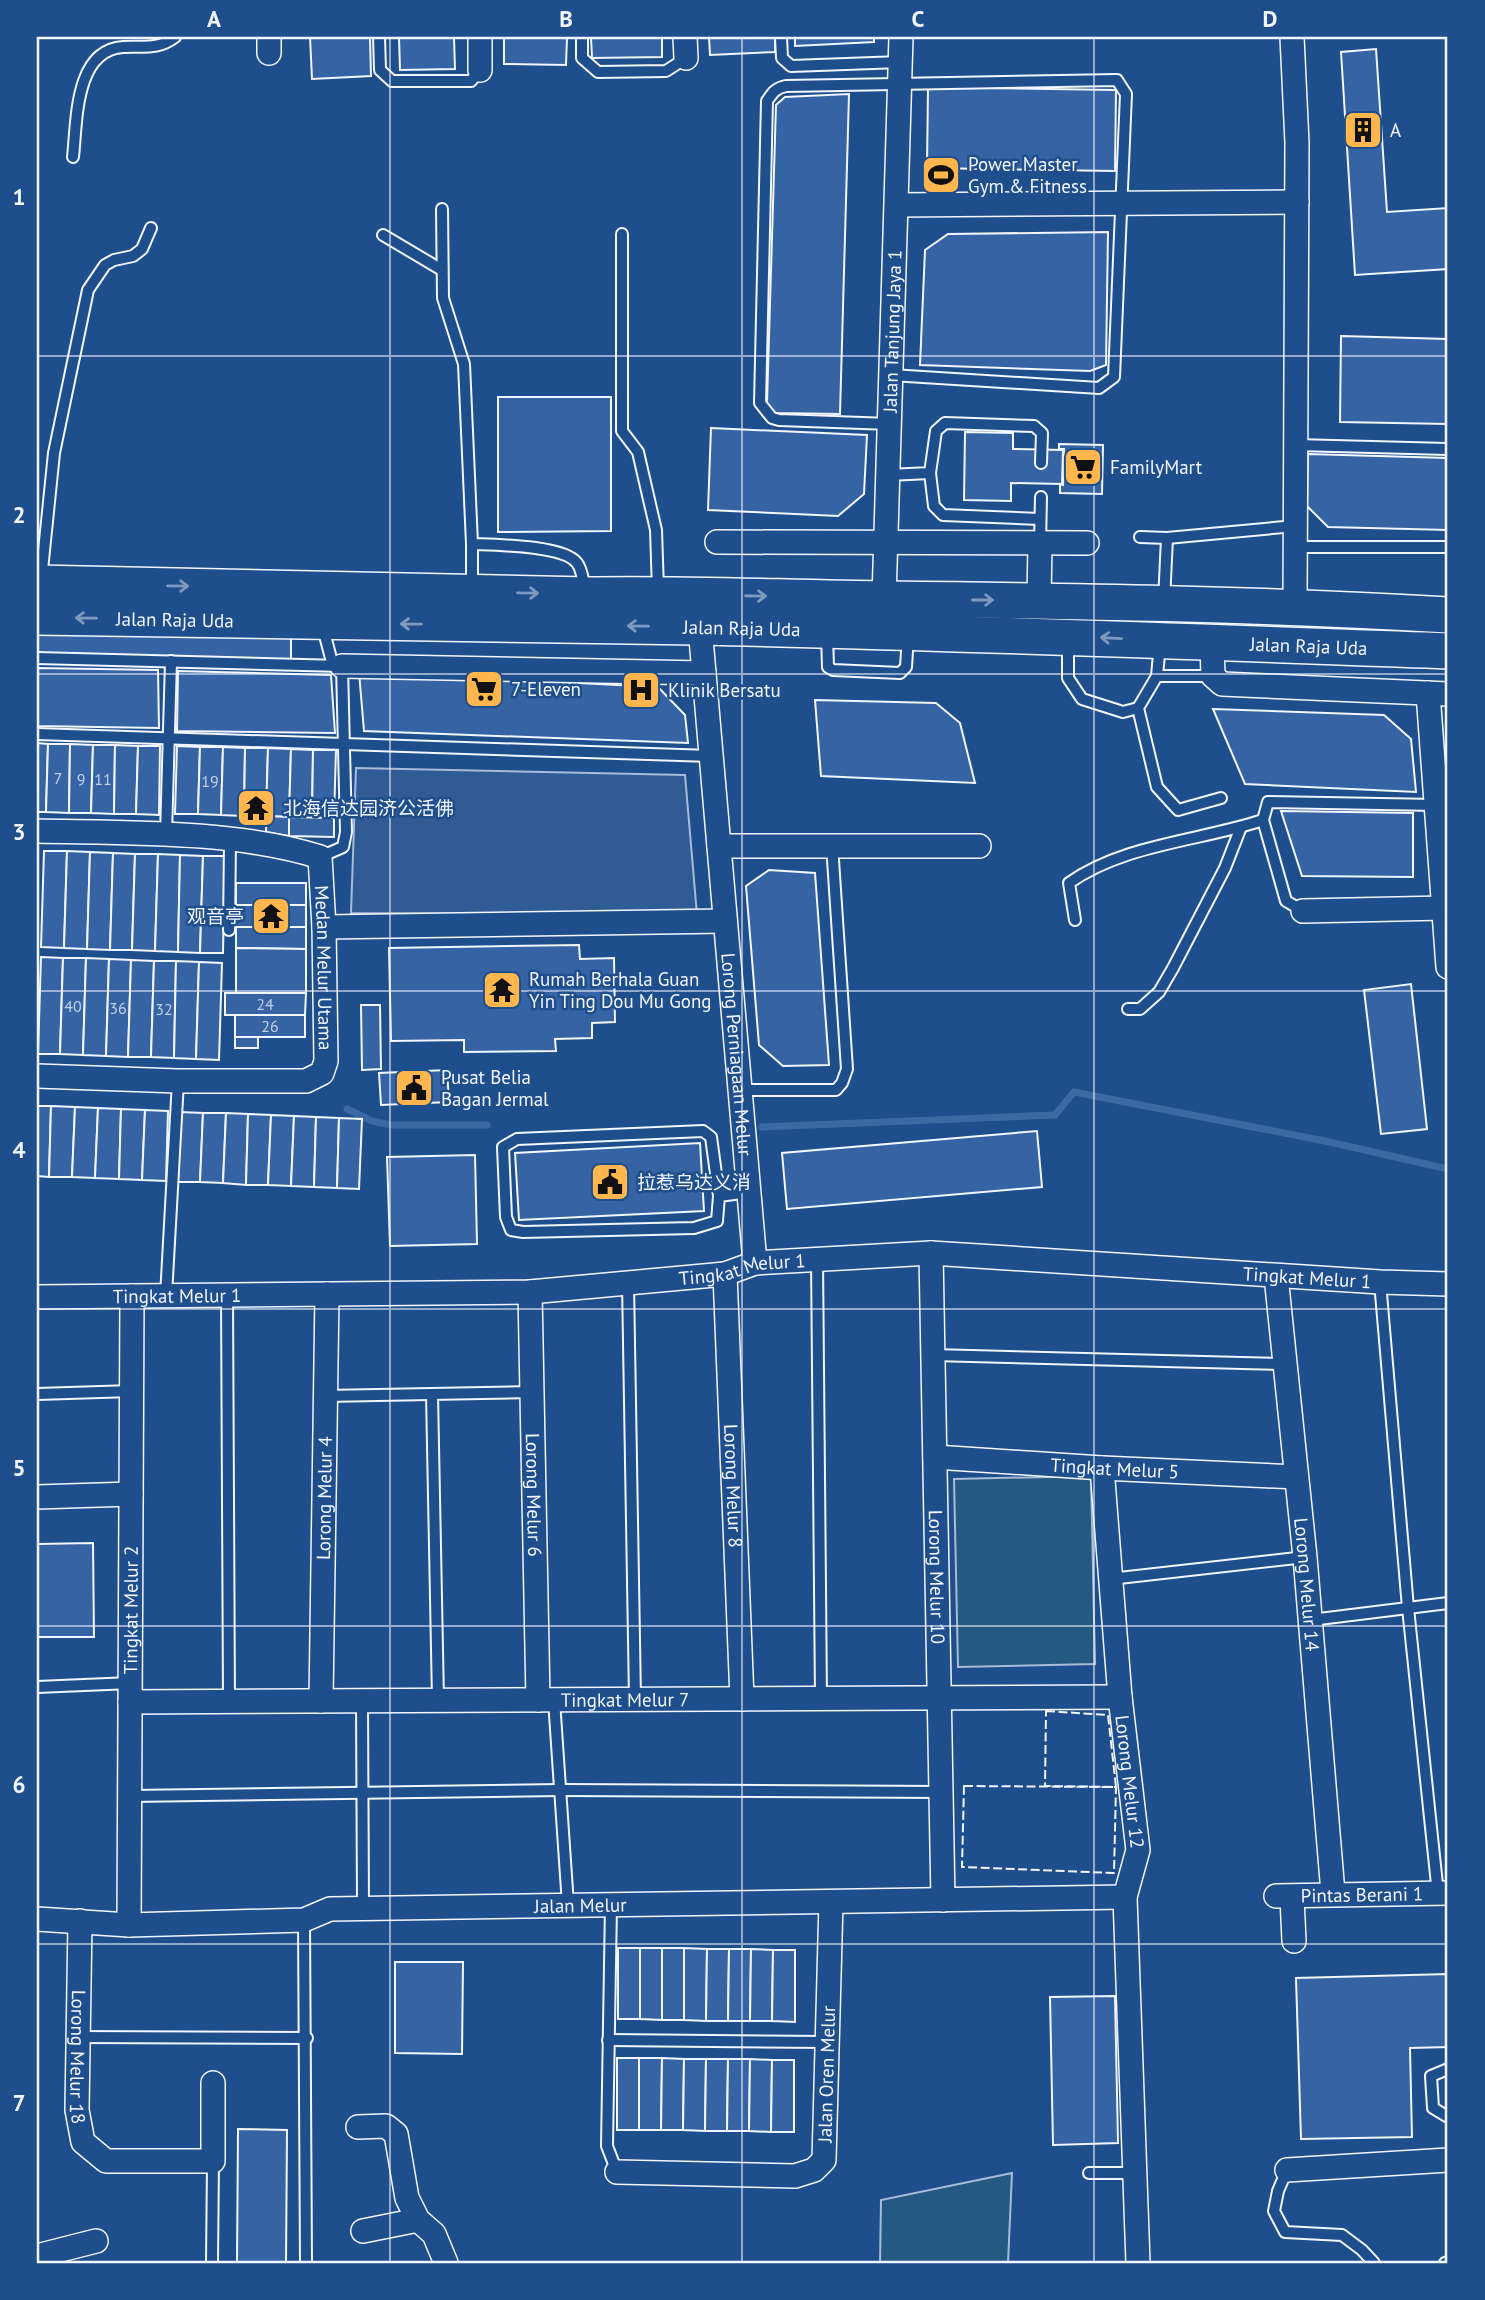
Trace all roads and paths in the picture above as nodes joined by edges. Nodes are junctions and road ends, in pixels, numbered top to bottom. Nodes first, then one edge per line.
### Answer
1 (175, 37) edge
2 (379, 37) edge
3 (480, 37) edge
4 (582, 37) edge
5 (781, 37) edge
6 (901, 37) edge
7 (1292, 37) edge
8 (685, 48) edge
9 (480, 70) joint
10 (901, 73) junction
11 (73, 157) dead end
12 (1297, 202) junction
13 (1122, 203) junction
14 (897, 205) junction
15 (442, 209) dead end
16 (151, 228) dead end
17 (622, 234) dead end
18 (383, 235) dead end
19 (442, 270) junction
20 (891, 375) junction
21 (890, 424) junction
22 (1296, 445) junction
23 (1448, 449) edge
24 (1041, 463) dead end
25 (930, 473) junction
26 (888, 475) junction
27 (1041, 496) dead end
28 (1040, 519) junction
29 (1295, 536) junction
30 (1140, 537) dead end
31 (1167, 538) junction
32 (717, 542) dead end
33 (886, 542) junction
34 (1040, 543) junction
35 (1087, 543) dead end
36 (472, 544) junction
37 (1448, 547) edge
38 (39, 583) edge
39 (472, 592) junction
40 (658, 593) junction
41 (587, 595) junction
42 (884, 599) junction
43 (1039, 600) junction
44 (1163, 603) junction
45 (1294, 606) junction
46 (1448, 615) edge
47 (37, 617) edge
48 (322, 623) junction
49 (700, 627) junction
50 (1069, 636) junction
51 (1160, 640) junction
52 (1448, 652) edge
53 (37, 658) edge
54 (171, 661) junction
55 (337, 666) junction
56 (1216, 668) junction
57 (704, 673) junction
58 (1157, 676) junction
59 (1438, 694) edge
60 (1138, 708) junction
61 (37, 734) edge
62 (169, 737) junction
63 (344, 745) junction
64 (711, 756) junction
65 (1221, 798) dead end
66 (1436, 805) junction
67 (1263, 820) junction
68 (1241, 827) junction
69 (37, 831) edge
70 (166, 834) junction
71 (230, 840) junction
72 (832, 845) junction
73 (719, 846) junction
74 (979, 846) dead end
75 (320, 857) junction
76 (1444, 908) junction
77 (1303, 911) joint
78 (1075, 920) dead end
79 (725, 921) junction
80 (324, 926) junction
81 (229, 930) dead end
82 (1448, 967) edge
83 (1128, 1009) dead end
84 (37, 1076) edge
85 (178, 1081) junction
86 (740, 1090) junction
87 (749, 1192) junction
88 (719, 1196) junction
89 (931, 1253) junction
90 (817, 1258) junction
91 (755, 1263) junction
92 (725, 1274) junction
93 (1276, 1276) junction
94 (1380, 1282) junction
95 (628, 1283) junction
96 (1448, 1284) edge
97 (530, 1292) junction
98 (327, 1294) junction
99 (227, 1295) junction
100 (132, 1296) junction
101 (166, 1296) junction
102 (37, 1297) edge
103 (933, 1355) junction
104 (1284, 1364) junction
105 (132, 1391) junction
106 (532, 1392) junction
107 (37, 1394) edge
108 (432, 1394) junction
109 (325, 1396) junction
110 (935, 1457) junction
111 (1102, 1468) junction
112 (1296, 1477) junction
113 (131, 1494) junction
114 (37, 1497) edge
115 (1305, 1557) junction
116 (1110, 1579) junction
117 (1448, 1603) edge
118 (1408, 1608) junction
119 (1311, 1620) junction
120 (37, 1687) edge
121 (130, 1693) junction
122 (1121, 1697) junction
123 (821, 1698) junction
124 (939, 1698) junction
125 (635, 1699) junction
126 (742, 1699) junction
127 (439, 1700) junction
128 (546, 1700) junction
129 (321, 1701) junction
130 (362, 1701) junction
131 (229, 1702) junction
132 (560, 1790) junction
133 (941, 1792) junction
134 (363, 1793) junction
135 (130, 1796) junction
136 (1333, 1893) junction
137 (1443, 1894) edge
138 (1125, 1897) junction
139 (943, 1900) junction
140 (831, 1902) junction
141 (611, 1905) junction
142 (568, 1906) junction
143 (363, 1908) junction
144 (37, 1919) edge
145 (79, 1920) junction
146 (304, 1920) junction
147 (129, 1925) junction
148 (1294, 1941) dead end
149 (77, 2037) junction
150 (307, 2038) junction
151 (608, 2040) junction
152 (827, 2042) junction
153 (1448, 2069) edge
154 (213, 2083) dead end
155 (1448, 2117) edge
156 (358, 2127) dead end
157 (1448, 2160) edge
158 (213, 2161) junction
159 (1287, 2170) joint
160 (617, 2172) joint
161 (1089, 2173) dead end
162 (1135, 2173) junction
163 (418, 2220) junction
164 (363, 2231) dead end
165 (96, 2241) dead end
166 (37, 2256) edge
167 (212, 2263) edge
168 (306, 2263) edge
169 (446, 2263) edge
170 (1138, 2263) edge
171 (1374, 2263) edge

1 - 11 lane
2 - 9 lane
3 - 9 street
4 - 8 lane
5 - 10 lane
6 - 10 street, Jalan Tanjung Jaya 1
7 - 12 street
10 - 13 lane
10 - 14 street, Jalan Tanjung Jaya 1
10 - 21 lane
12 - 13 street
12 - 22 street
13 - 14 street
13 - 20 lane
14 - 20 street, Jalan Tanjung Jaya 1
15 - 19 lane
16 - 38 lane
17 - 40 lane
18 - 19 lane
19 - 36 lane
20 - 21 street, Jalan Tanjung Jaya 1
21 - 26 street, Jalan Tanjung Jaya 1
22 - 23 lane
22 - 29 street
24 - 25 lane
25 - 26 lane
25 - 28 lane
26 - 33 street, Jalan Tanjung Jaya 1
27 - 28 lane
28 - 34 lane
29 - 31 lane
29 - 37 lane
29 - 45 street
30 - 31 lane
31 - 44 lane
32 - 33 street
33 - 34 street
33 - 42 street, Jalan Tanjung Jaya 1
34 - 35 street
34 - 43 street
36 - 39 lane
36 - 41 lane
38 -> 39 main road, Jalan Raja Uda
39 -> 41 main road, Jalan Raja Uda
40 - 41 main road, Jalan Raja Uda
40 -> 42 main road, Jalan Raja Uda
42 -> 43 main road, Jalan Raja Uda
43 - 44 main road, Jalan Raja Uda
44 - 45 main road, Jalan Raja Uda
45 - 46 main road, Jalan Raja Uda
48 -> 47 main road, Jalan Raja Uda
49 -> 48 main road, Jalan Raja Uda
48 - 55 lane
49 - 50 main road, Jalan Raja Uda
49 - 57 street, Lorong Perniagaan Melur
51 -> 50 main road, Jalan Raja Uda
50 - 60 lane
51 - 56 main road, Jalan Raja Uda
51 - 58 lane
52 - 56 main road, Jalan Raja Uda
53 - 54 lane
54 - 55 lane
54 - 62 lane
55 - 57 street
55 - 63 lane
56 - 58 lane
56 - 59 street, Jalan Raja Uda
57 - 64 street, Lorong Perniagaan Melur
58 - 60 lane
59 - 66 street
60 - 65 lane
61 - 62 lane
62 - 63 lane
62 - 70 lane
63 - 64 lane
63 - 75 lane
64 - 73 street, Lorong Perniagaan Melur
66 - 67 lane
66 - 76 street
67 - 68 lane
67 - 77 lane
68 - 78 lane
68 - 83 lane
69 - 70 street, Medan Melur Utama
70 - 71 street, Medan Melur Utama
71 - 75 street, Medan Melur Utama
71 - 81 lane
72 - 73 street
72 - 74 street
72 - 86 lane
73 - 79 street, Lorong Perniagaan Melur
75 - 80 street, Medan Melur Utama
76 - 77 street
76 - 82 street
79 - 80 street
79 - 86 street, Lorong Perniagaan Melur
80 - 85 street, Medan Melur Utama
84 - 85 street, Medan Melur Utama
85 - 101 lane
86 - 87 street, Lorong Perniagaan Melur
87 - 88 lane
87 - 91 street, Lorong Perniagaan Melur
88 - 88 lane
89 - 90 street, Tingkat Melur 1
89 - 93 street, Tingkat Melur 1
89 - 103 street, Lorong Melur 10
90 - 91 street, Tingkat Melur 1
90 - 123 lane
91 - 92 street, Tingkat Melur 1
92 - 95 street, Tingkat Melur 1
92 - 126 street, Lorong Melur 8
93 - 94 street, Tingkat Melur 1
93 - 104 street, Lorong Melur 14
94 - 96 street, Tingkat Melur 1
94 - 118 lane
95 - 97 street, Tingkat Melur 1
95 - 125 lane
97 - 98 street, Tingkat Melur 1
97 - 106 street, Lorong Melur 6
98 - 99 street, Tingkat Melur 1
98 - 109 street, Lorong Melur 4
99 - 101 street, Tingkat Melur 1
99 - 131 lane
100 - 101 street, Tingkat Melur 1
100 - 102 street, Tingkat Melur 1
100 - 105 street, Tingkat Melur 2
103 - 104 lane
103 - 110 street, Lorong Melur 10
104 - 112 street, Lorong Melur 14
105 - 107 lane
105 - 113 street, Tingkat Melur 2
106 - 108 lane
106 - 128 street, Lorong Melur 6
108 - 109 lane
108 - 127 lane
109 - 129 street, Lorong Melur 4
110 - 111 street, Tingkat Melur 5
110 - 124 street, Lorong Melur 10
111 - 112 street, Tingkat Melur 5
111 - 116 street, Lorong Melur 12
112 - 115 street, Lorong Melur 14
113 - 114 street
113 - 121 street, Tingkat Melur 2
115 - 116 lane
115 - 119 street, Lorong Melur 14
116 - 122 street, Lorong Melur 12
117 - 118 lane
118 - 119 lane
118 - 137 lane
119 - 136 street, Lorong Melur 14
120 - 121 lane
121 - 131 street, Tingkat Melur 7
121 - 135 street, Tingkat Melur 2
122 - 124 street, Tingkat Melur 7
122 - 138 street, Lorong Melur 12
123 - 124 street, Tingkat Melur 7
123 - 126 street, Tingkat Melur 7
124 - 133 street, Lorong Melur 10
125 - 126 street, Tingkat Melur 7
125 - 128 street, Tingkat Melur 7
127 - 128 street, Tingkat Melur 7
127 - 130 street, Tingkat Melur 7
128 - 132 lane
129 - 130 street, Tingkat Melur 7
129 - 131 street, Tingkat Melur 7
130 - 134 lane
132 - 133 lane
132 - 134 lane
132 - 142 lane
133 - 139 street, Lorong Melur 10
134 - 135 lane
134 - 143 lane
135 - 147 street, Tingkat Melur 2
136 - 137 street, Pintas Berani 1
136 - 148 street, Pintas Berani 1
138 - 139 street, Jalan Melur
138 - 162 street, Lorong Melur 12
139 - 140 street, Jalan Melur
140 - 141 street, Jalan Melur
140 - 152 street, Jalan Oren Melur
141 - 142 street, Jalan Melur
141 - 151 lane
142 - 143 street, Jalan Melur
143 - 146 street, Jalan Melur
144 - 145 street, Jalan Melur
145 - 147 street, Jalan Melur
145 - 149 street, Lorong Melur 18
146 - 147 street, Jalan Melur
146 - 150 lane
149 - 150 lane
149 - 158 street, Lorong Melur 18
150 - 168 lane
151 - 152 lane
151 - 160 lane
152 - 160 street, Jalan Oren Melur
153 - 155 lane
154 - 158 street
156 - 163 street
157 - 159 street
158 - 167 lane
159 - 171 lane
161 - 162 lane
162 - 170 street, Lorong Melur 12
163 - 164 street
163 - 169 street
165 - 166 street

